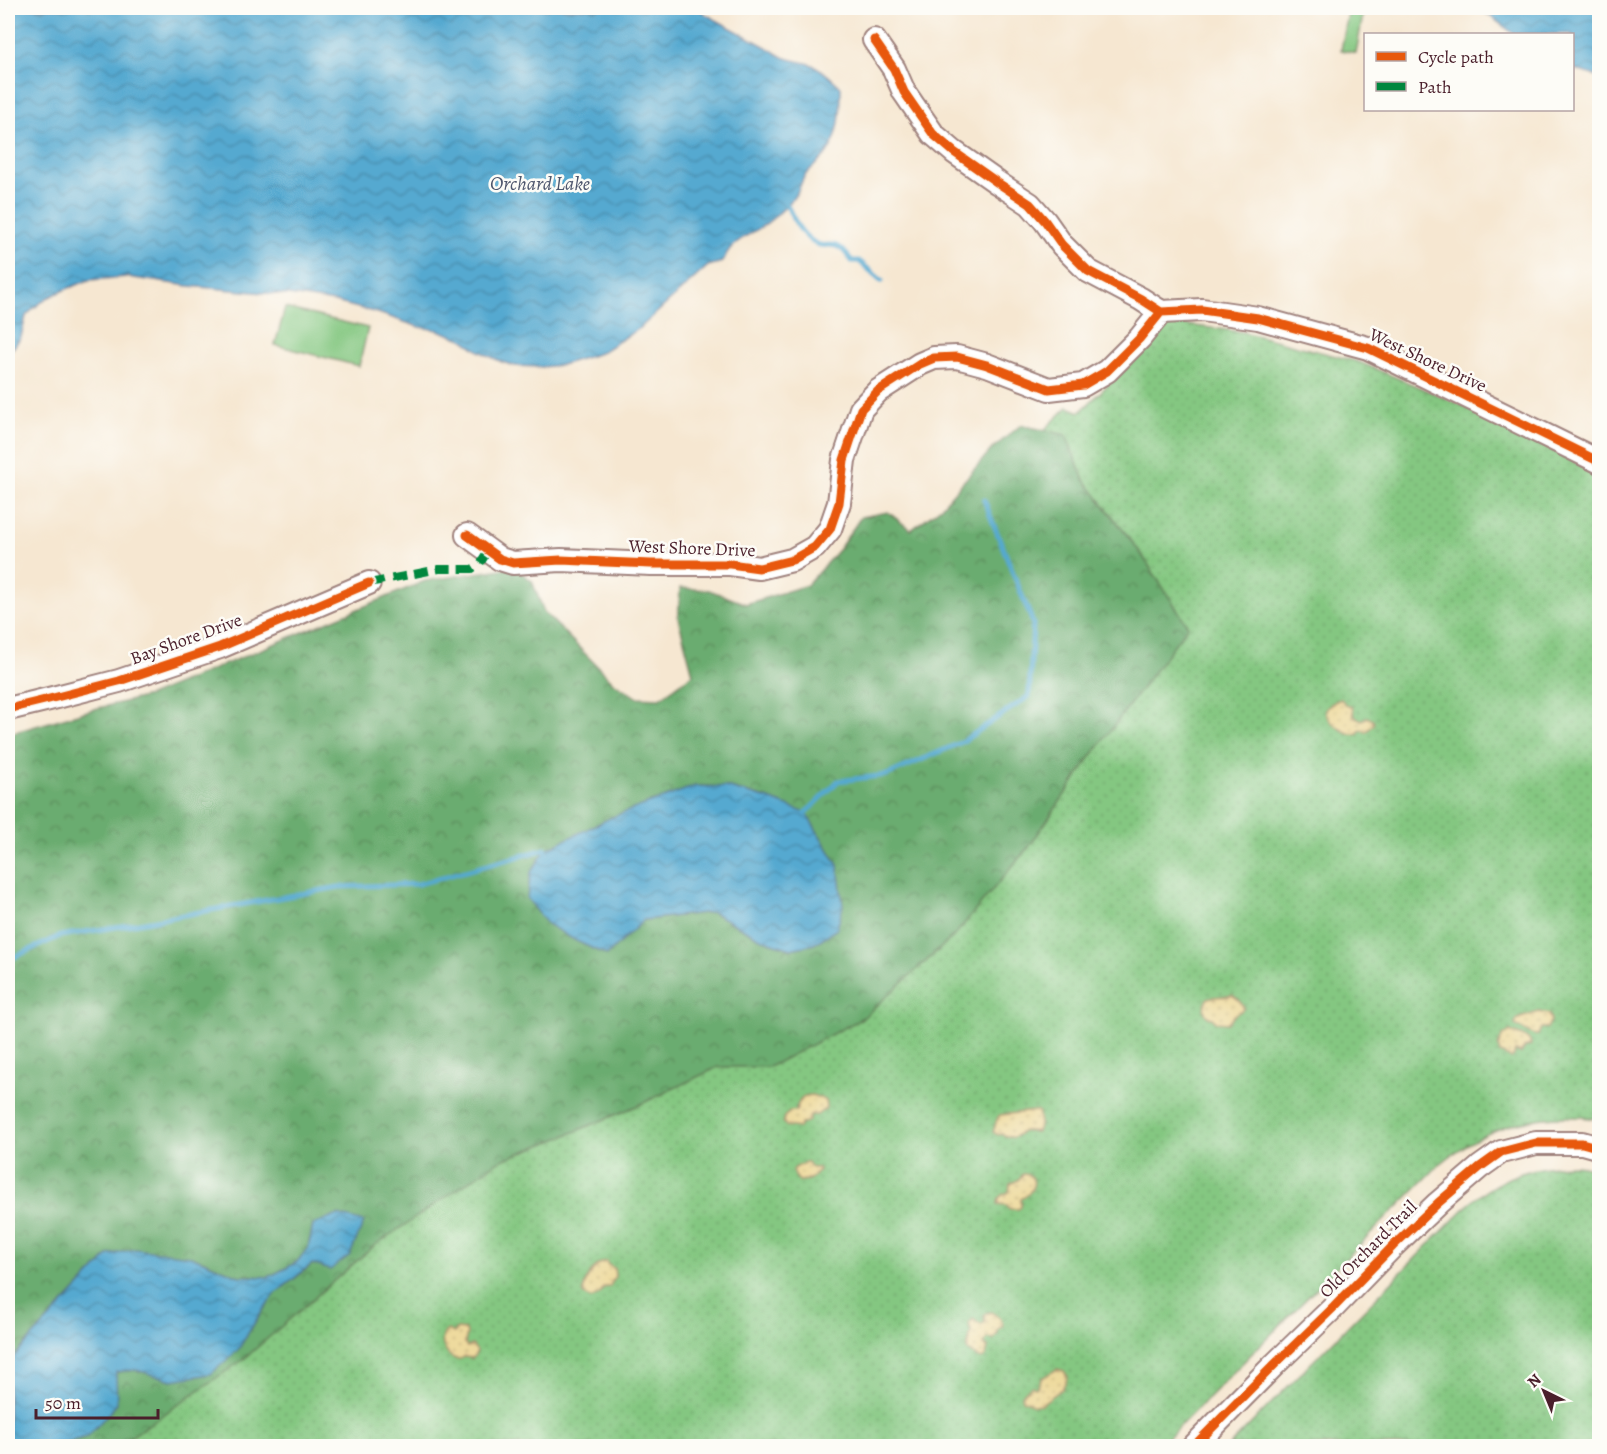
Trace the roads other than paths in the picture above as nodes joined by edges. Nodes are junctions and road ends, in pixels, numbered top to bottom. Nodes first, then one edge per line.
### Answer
1 (874, 40) dead end
2 (1161, 312) junction
3 (1599, 462) edge
4 (467, 535) dead end
5 (369, 583) dead end
6 (8, 709) edge
7 (1599, 1148) edge
8 (1194, 1446) edge

1 - 2 street
2 - 3 street, West Shore Drive
2 - 4 street, West Shore Drive
5 - 6 street, Bay Shore Drive
7 - 8 street, Old Orchard Trail

